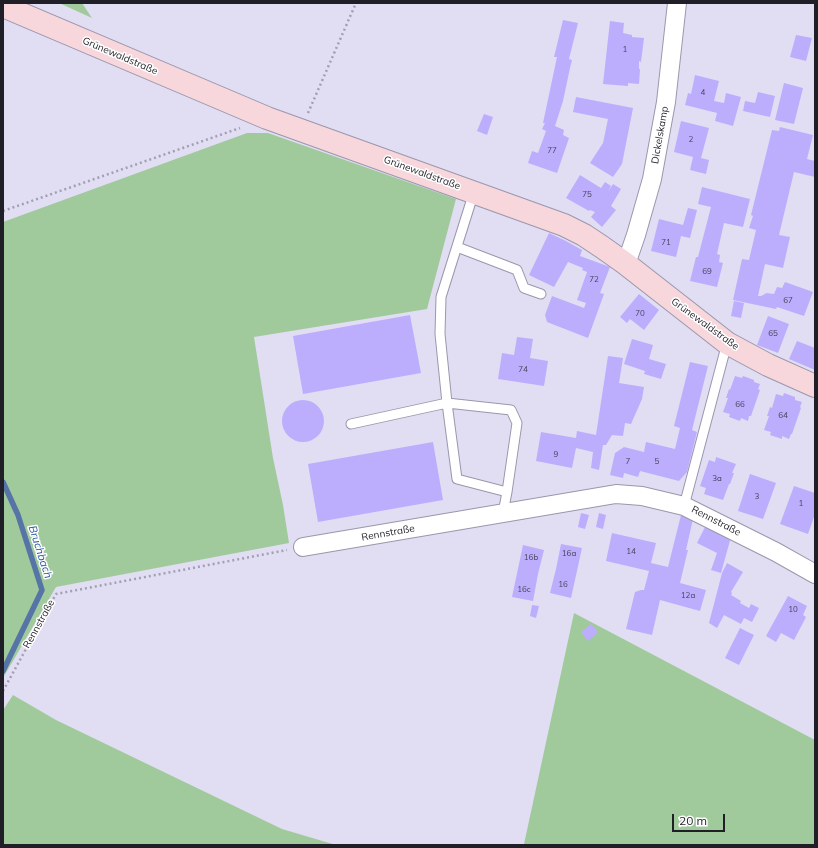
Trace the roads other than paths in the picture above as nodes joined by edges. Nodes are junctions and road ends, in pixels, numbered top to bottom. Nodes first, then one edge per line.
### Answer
1 (677, 3) edge
2 (3, 6) edge
3 (474, 192) junction
4 (457, 247) junction
5 (626, 264) junction
6 (541, 294) dead end
7 (727, 343) junction
8 (815, 386) edge
9 (447, 403) junction
10 (351, 424) dead end
11 (507, 492) junction
12 (684, 506) junction
13 (503, 513) junction
14 (303, 547) road end
15 (815, 574) edge

1 - 5 street, Dickelskamp
2 - 3 street, Grünewaldstraße
3 - 4 lane
3 - 5 street, Grünewaldstraße
4 - 6 lane
4 - 9 lane
5 - 7 street, Grünewaldstraße
7 - 8 street, Grünewaldstraße
7 - 12 lane
9 - 10 lane
9 - 11 lane
9 - 11 lane
11 - 13 lane
12 - 13 street, Rennstraße
12 - 15 street, Rennstraße
13 - 14 street, Rennstraße

